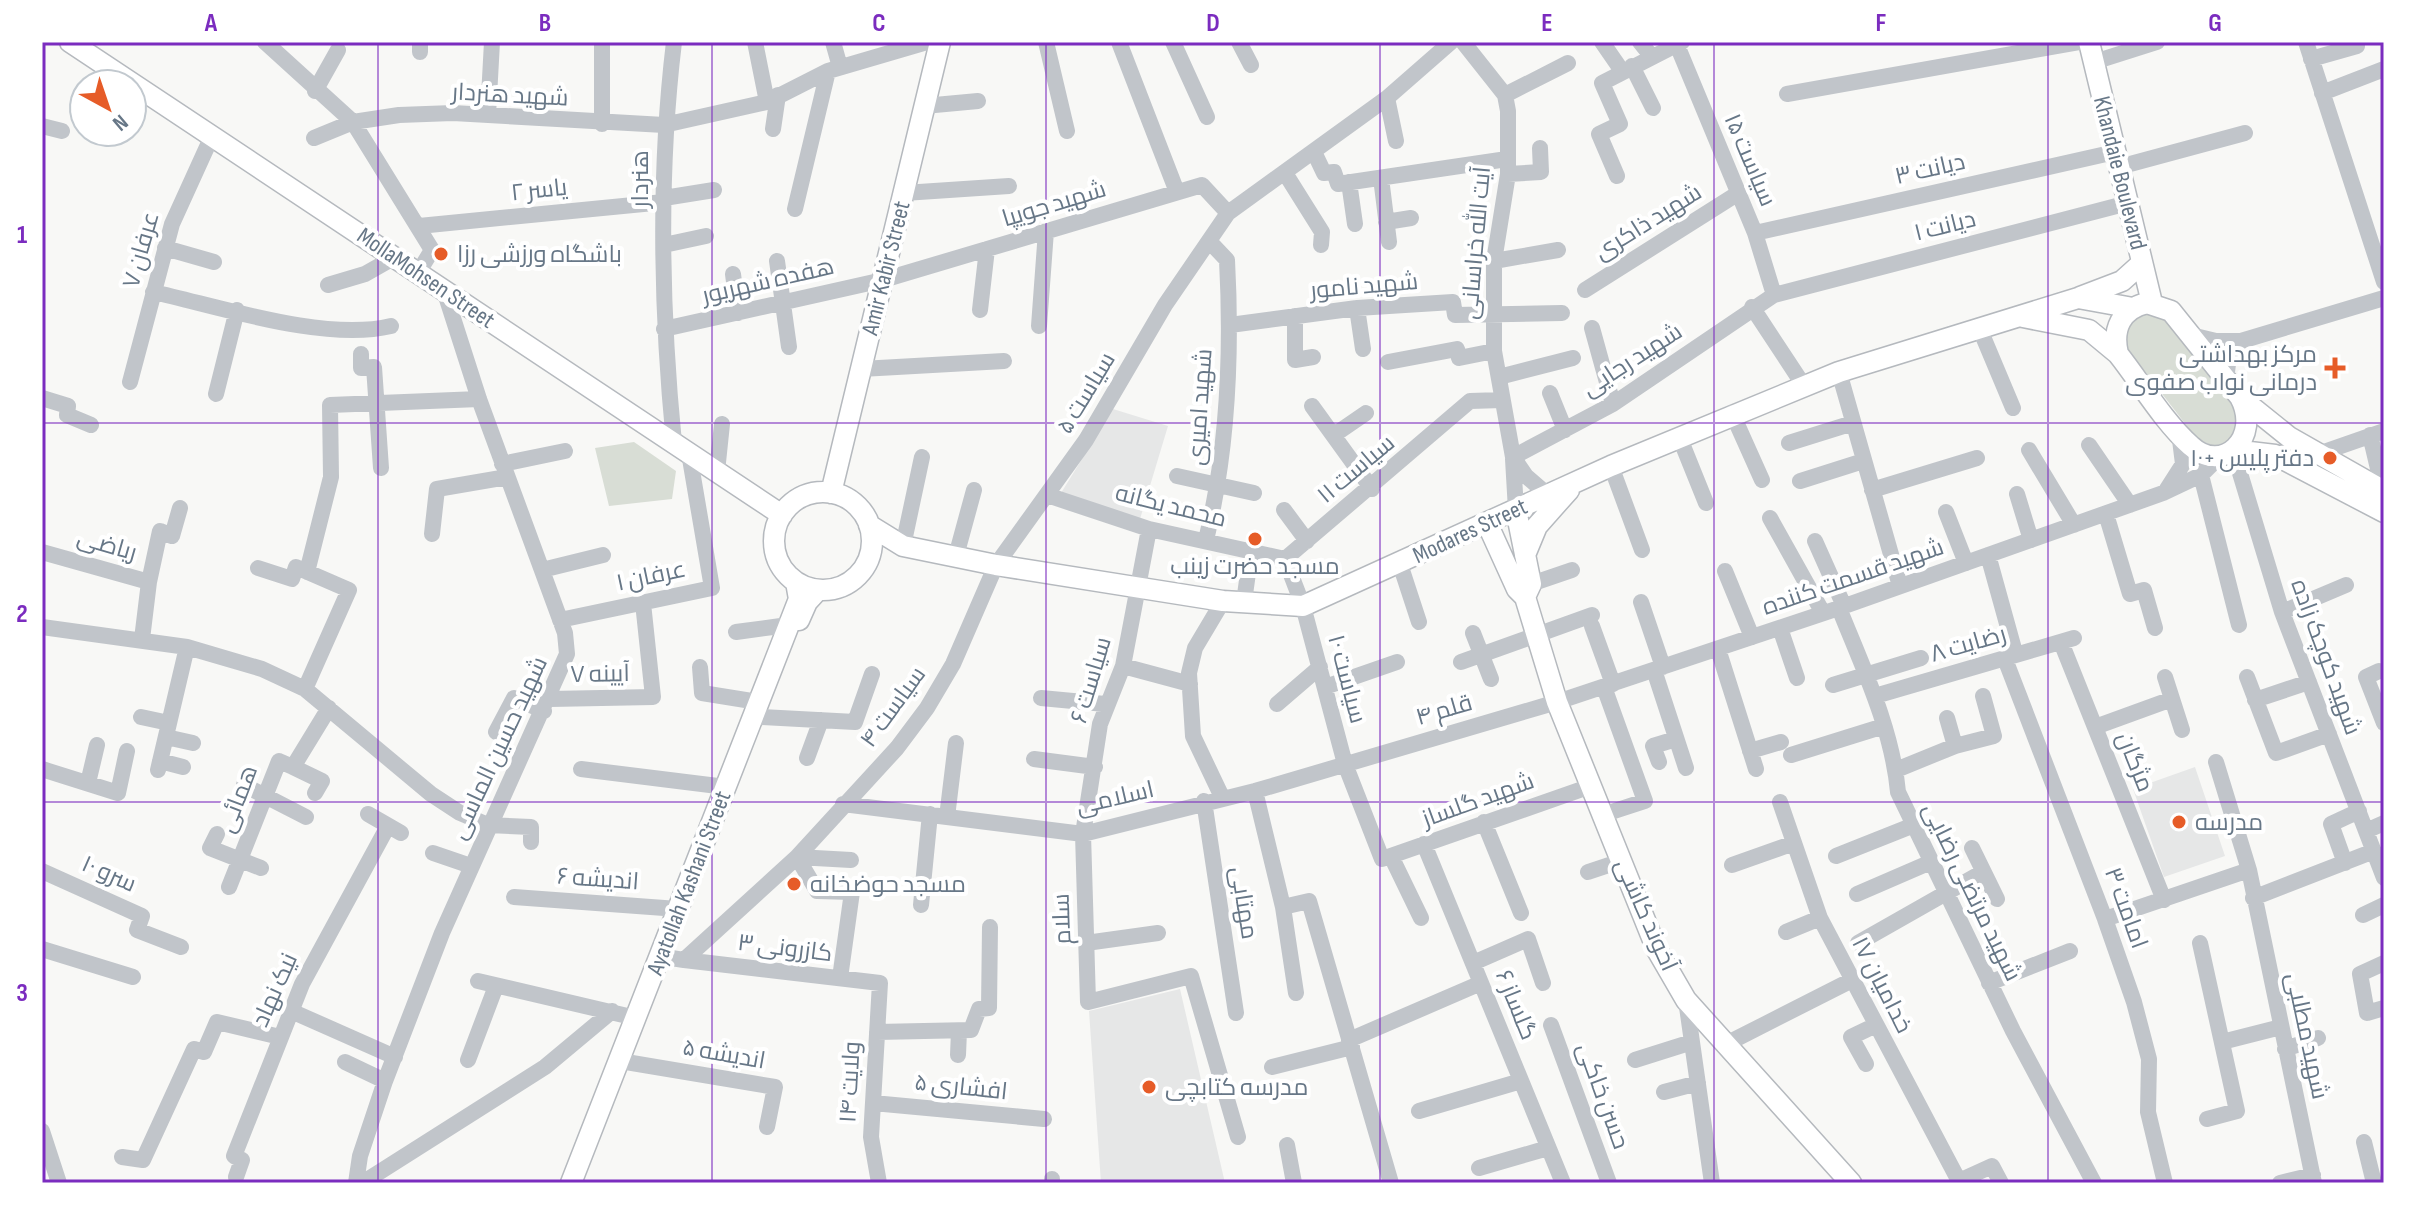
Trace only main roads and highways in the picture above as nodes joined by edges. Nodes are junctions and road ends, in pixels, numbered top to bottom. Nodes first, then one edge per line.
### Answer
1 (70, 42) edge
2 (940, 42) edge
3 (2091, 52) edge
4 (2142, 263) junction
5 (2078, 298) junction
6 (2142, 306) junction
7 (2015, 316) junction
8 (2118, 354) junction
9 (2240, 397) junction
10 (2228, 452) junction
11 (1577, 481) junction
12 (2383, 491) edge
13 (831, 493) junction
14 (1516, 510) junction
15 (2384, 512) edge
16 (782, 515) junction
17 (1487, 523) junction
18 (869, 525) junction
19 (903, 546) junction
20 (870, 555) junction
21 (1525, 555) junction
22 (796, 582) junction
23 (818, 590) junction
24 (1528, 591) junction
25 (759, 710) junction
26 (571, 1183) edge
27 (579, 1183) edge
28 (1851, 1183) edge

1 - 16 main road, MollaMohsen Street
2 - 13 main road, Amir Kabir Street
3 - 4 main road, Khandaie Boulevard
4 - 5 main road, Modares Street
4 - 6 main road, Khandaie Boulevard
5 - 6 main road
5 - 7 main road, Modares Street
6 - 8 main road
6 - 9 main road
7 - 8 main road
7 - 11 main road, Modares Street
8 - 10 main road
9 - 10 main road
9 - 12 main road
10 - 15 main road
11 - 14 main road, Modares Street
11 - 21 main road
13 - 16 main road
13 - 18 main road
14 - 17 main road, Modares Street
14 - 21 main road, آخوند کاشی
16 - 22 main road
17 - 19 main road, Modares Street
17 - 24 main road, آخوند کاشی
18 - 19 main road
18 - 20 main road
19 - 20 main road
20 - 23 main road
21 - 24 main road, آخوند کاشی
22 - 23 main road
22 - 25 main road, Ayatollah Kashani Street
23 - 25 main road, Ayatollah Kashani Street
24 - 28 main road, آخوند کاشی
25 - 26 main road, Ayatollah Kashani Street
25 - 27 main road, Ayatollah Kashani Street

